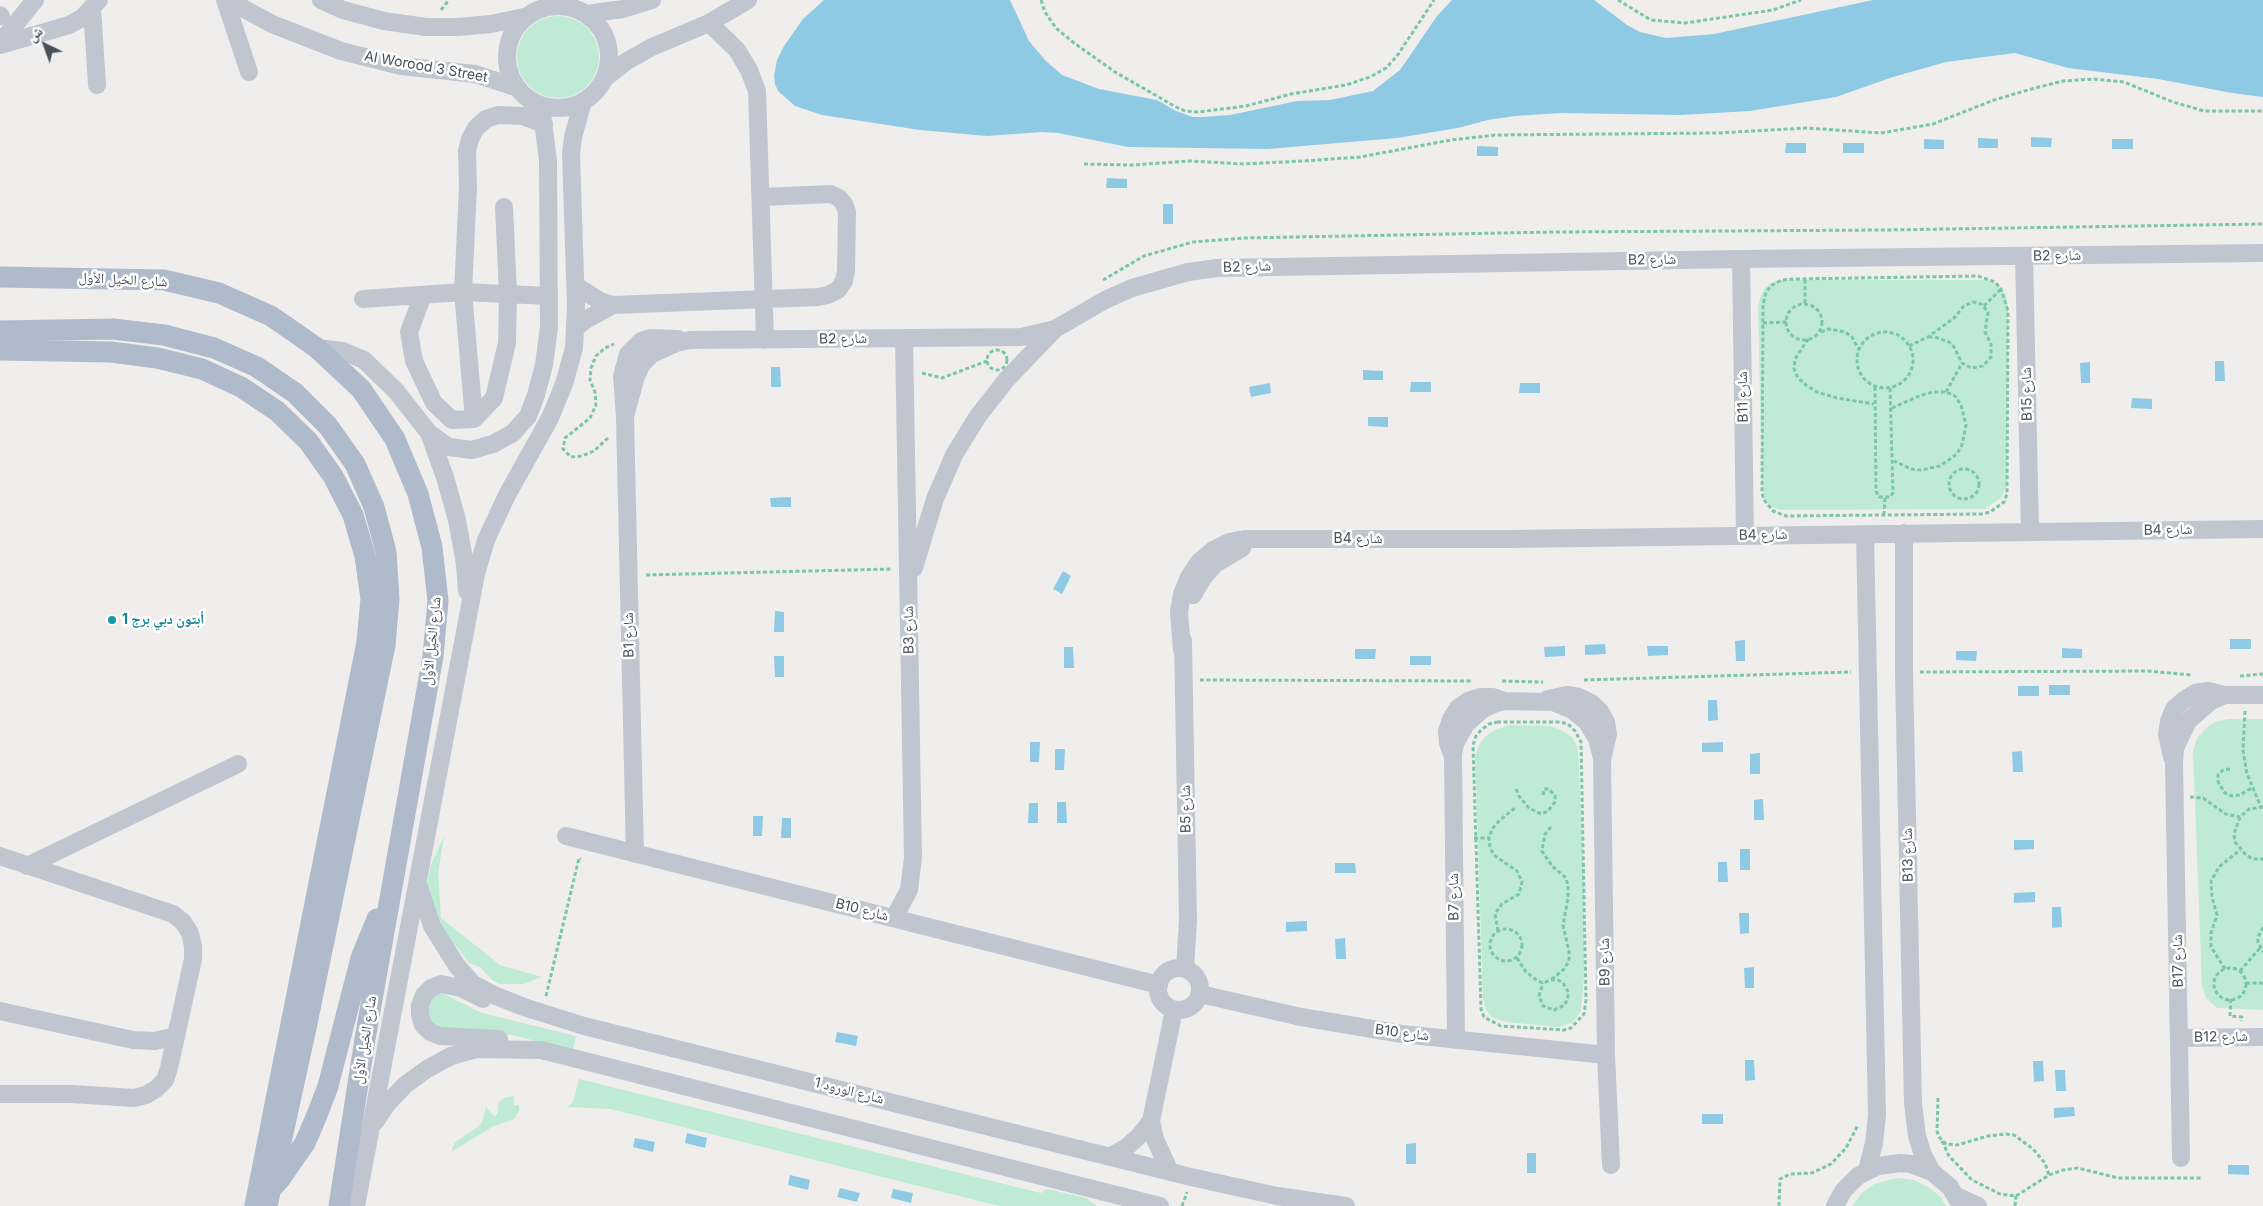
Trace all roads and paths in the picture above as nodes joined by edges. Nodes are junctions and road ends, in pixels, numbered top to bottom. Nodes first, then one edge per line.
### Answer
1 (34, 0) edge
2 (227, 0) edge
3 (321, 0) edge
4 (652, 0) edge
5 (748, 0) edge
6 (1042, 0) edge
7 (1434, 0) edge
8 (1618, 0) edge
9 (1801, 0) edge
10 (95, 4) edge
11 (587, 14) junction
12 (524, 18) junction
13 (708, 23) junction
14 (0, 44) edge
15 (249, 72) dead end
16 (604, 79) junction
17 (97, 85) dead end
18 (516, 87) junction
19 (583, 102) junction
20 (541, 106) junction
21 (2263, 111) edge
22 (544, 124) junction
23 (1084, 164) dead end
24 (762, 197) junction
25 (504, 207) dead end
26 (2263, 253) edge
27 (2024, 256) junction
28 (1741, 259) junction
29 (0, 277) edge
30 (1806, 279) junction
31 (576, 286) junction
32 (2001, 289) junction
33 (463, 292) junction
34 (508, 294) junction
35 (423, 295) junction
36 (549, 296) junction
37 (764, 298) junction
38 (364, 300) dead end
39 (1805, 304) junction
40 (613, 305) junction
41 (1984, 306) junction
42 (1787, 322) junction
43 (1763, 323) junction
44 (575, 328) junction
45 (1055, 329) junction
46 (0, 331) edge
47 (1820, 332) junction
48 (1928, 337) junction
49 (904, 338) junction
50 (1808, 339) junction
51 (690, 340) joint
52 (765, 340) junction
53 (617, 343) dead end
54 (1908, 346) junction
55 (317, 348) junction
56 (0, 350) edge
57 (1858, 350) junction
58 (987, 361) junction
59 (1962, 363) junction
60 (904, 370) junction
61 (1875, 386) junction
62 (1890, 388) junction
63 (1946, 392) junction
64 (1874, 404) junction
65 (1892, 408) junction
66 (474, 419) junction
67 (429, 434) junction
68 (609, 436) dead end
69 (1893, 461) junction
70 (1967, 469) joint
71 (1885, 497) junction
72 (1884, 515) junction
73 (2263, 529) edge
74 (2030, 531) junction
75 (1904, 533) junction
76 (1865, 534) junction
77 (1745, 536) junction
78 (908, 568) junction
79 (628, 575) junction
80 (908, 590) junction
81 (468, 609) junction
82 (1182, 650) joint
83 (1869, 672) junction
84 (1904, 672) junction
85 (2263, 674) edge
86 (2194, 676) dead end
87 (2235, 676) dead end
88 (2244, 676) junction
89 (1184, 680) junction
90 (1580, 680) dead end
91 (1481, 681) dead end
92 (1501, 681) dead end
93 (1550, 681) dead end
94 (2245, 695) junction
95 (2263, 695) edge
96 (1453, 755) joint
97 (238, 764) dead end
98 (2230, 768) dead end
99 (2253, 787) junction
100 (1516, 789) dead end
101 (1543, 797) dead end
102 (2174, 798) junction
103 (1516, 807) dead end
104 (2262, 807) edge
105 (2240, 817) junction
106 (1551, 827) dead end
107 (566, 836) dead end
108 (1474, 838) junction
109 (1490, 838) junction
110 (2240, 850) junction
111 (635, 854) junction
112 (0, 856) edge
113 (2263, 860) edge
114 (588, 861) dead end
115 (27, 866) junction
116 (418, 881) junction
117 (389, 898) junction
118 (894, 918) junction
119 (2263, 927) edge
120 (1498, 931) junction
121 (2260, 948) junction
122 (2263, 952) edge
123 (1517, 958) junction
124 (1185, 969) junction
125 (2225, 969) junction
126 (2240, 971) junction
127 (1551, 980) junction
128 (1544, 983) junction
129 (2246, 983) junction
130 (2263, 983) edge
131 (1159, 985) junction
132 (1200, 994) junction
133 (2231, 999) junction
134 (554, 1000) dead end
135 (1174, 1010) junction
136 (0, 1012) edge
137 (562, 1020) junction
138 (176, 1036) junction
139 (2238, 1037) junction
140 (2263, 1037) edge
141 (2180, 1038) junction
142 (1456, 1040) junction
143 (541, 1050) junction
144 (1606, 1054) junction
145 (0, 1094) edge
146 (1938, 1098) dead end
147 (1151, 1121) junction
148 (372, 1126) junction
149 (1942, 1141) junction
150 (1111, 1156) junction
151 (2181, 1158) dead end
152 (1611, 1165) dead end
153 (1867, 1170) junction
154 (1170, 1172) junction
155 (1932, 1172) junction
156 (1790, 1174) dead end
157 (2049, 1175) junction
158 (2201, 1178) dead end
159 (1095, 1190) junction
160 (2016, 1196) junction
161 (1958, 1201) edge
162 (1831, 1204) edge
163 (255, 1206) edge
164 (266, 1206) edge
165 (339, 1206) edge
166 (356, 1206) edge
167 (1109, 1206) edge
168 (1160, 1206) edge
169 (1346, 1206) edge
170 (1779, 1206) edge
171 (1978, 1206) edge
172 (2016, 1206) edge

1 - 14 street
2 - 15 street
2 - 18 street, Al Worood 3 Street
3 - 12 street
4 - 11 street
5 - 13 street
6 - 7 path
8 - 9 path
10 - 14 street
10 - 17 street
11 - 12 street
11 - 16 street
12 - 18 street
13 - 16 street
13 - 24 street
16 - 19 street
18 - 20 street
19 - 20 street
19 - 31 street
20 - 22 street
21 - 23 path
22 - 33 street
22 - 36 street
24 - 37 street
24 - 37 street
25 - 34 street
26 - 27 street, B2 شارع
27 - 28 street, B2 شارع
27 - 74 street, B15 شارع
28 - 45 street, B2 شارع
28 - 77 street, B11 شارع
29 - 55 main road, شارع الخيل الأول
30 - 32 path
30 - 39 path
30 - 43 path
31 - 40 street
31 - 44 street
32 - 41 path
32 - 72 path
33 - 34 street
33 - 35 street
33 - 66 street
34 - 36 street
34 - 66 street
35 - 38 street
35 - 66 street
36 - 67 street
37 - 40 street
37 - 52 street
39 - 42 path
39 - 47 path
40 - 44 street
41 - 48 path
41 - 59 path
42 - 43 path
42 - 50 path
43 - 72 path
44 - 81 street
45 - 49 street, B2 شارع
45 - 80 street, B2 شارع
46 - 164 main road, bridge
47 - 50 path
47 - 57 path
48 - 54 path
48 - 59 path
49 - 52 street, B2 شارع
49 - 60 street, B3 شارع
50 - 64 path
51 - 52 street, B2 شارع
51 - 79 street, B1 شارع
53 - 68 path
54 - 57 path
54 - 62 path
55 - 67 street
55 - 117 main road, شارع الخيل الأول
56 - 163 main road
57 - 61 path
58 - 58 path
58 - 60 path
59 - 63 path
60 - 78 street, B3 شارع
61 - 62 path
61 - 64 path
62 - 65 path
63 - 65 path
63 - 69 path
64 - 71 path
65 - 69 path
67 - 81 street
69 - 71 path
70 - 70 path
71 - 72 path
73 - 74 street, B4 شارع
74 - 75 street, B4 شارع
75 - 76 street, B4 شارع
75 - 84 street, B13 شارع
76 - 77 street, B4 شارع
76 - 83 street
77 - 82 street, B4 شارع
78 - 79 path
78 - 80 street, B3 شارع
79 - 111 street, B1 شارع
80 - 118 street, B3 شارع
81 - 116 street
82 - 89 street, B5 شارع
83 - 90 path
83 - 153 street
84 - 86 path
84 - 155 street, B13 شارع
85 - 88 path
87 - 88 path
88 - 94 path
89 - 91 path
89 - 124 street, B5 شارع
92 - 93 path
94 - 95 street, B17 شارع
94 - 99 path
94 - 102 street, B17 شارع
96 - 142 street, B7 شارع
96 - 144 street, B9 شارع
97 - 115 street
98 - 99 path
99 - 104 path
100 - 101 path
102 - 105 path
102 - 141 street, B17 شارع
103 - 109 path
104 - 105 path
105 - 110 path
106 - 127 path
107 - 111 street, B10 شارع
108 - 108 path
108 - 109 path
109 - 120 path
110 - 113 path
110 - 125 path
111 - 118 street, B10 شارع
112 - 115 street
114 - 134 path
115 - 138 street
116 - 137 street, شارع الورود 1
116 - 148 street
117 - 163 main road
117 - 165 main road, شارع الخيل الأول
118 - 131 street, B10 شارع
119 - 121 path
120 - 123 path
120 - 123 path
121 - 122 path
121 - 126 path
123 - 128 path
124 - 131 street
124 - 132 street
125 - 126 path
125 - 133 path
126 - 129 path
127 - 128 path
127 - 128 path
129 - 130 path
129 - 133 path
131 - 135 street
132 - 135 street
132 - 142 street, B10 شارع
133 - 139 path
135 - 147 street
136 - 138 street
137 - 143 street
137 - 150 street, شارع الورود 1
138 - 145 street
139 - 140 street, B12 شارع
139 - 141 street, B12 شارع
141 - 151 street, B17 شارع
142 - 144 street, B10 شارع
143 - 148 street
143 - 159 street
144 - 152 street, B9 شارع
146 - 149 path
147 - 150 street
147 - 154 street
148 - 166 street
149 - 157 path
149 - 160 path
150 - 154 street, شارع الورود 1
153 - 155 street
153 - 162 street
154 - 169 street, شارع الورود 1
155 - 161 street
156 - 170 path
157 - 158 path
157 - 160 path
159 - 167 street
159 - 168 street
160 - 172 path
161 - 171 street

